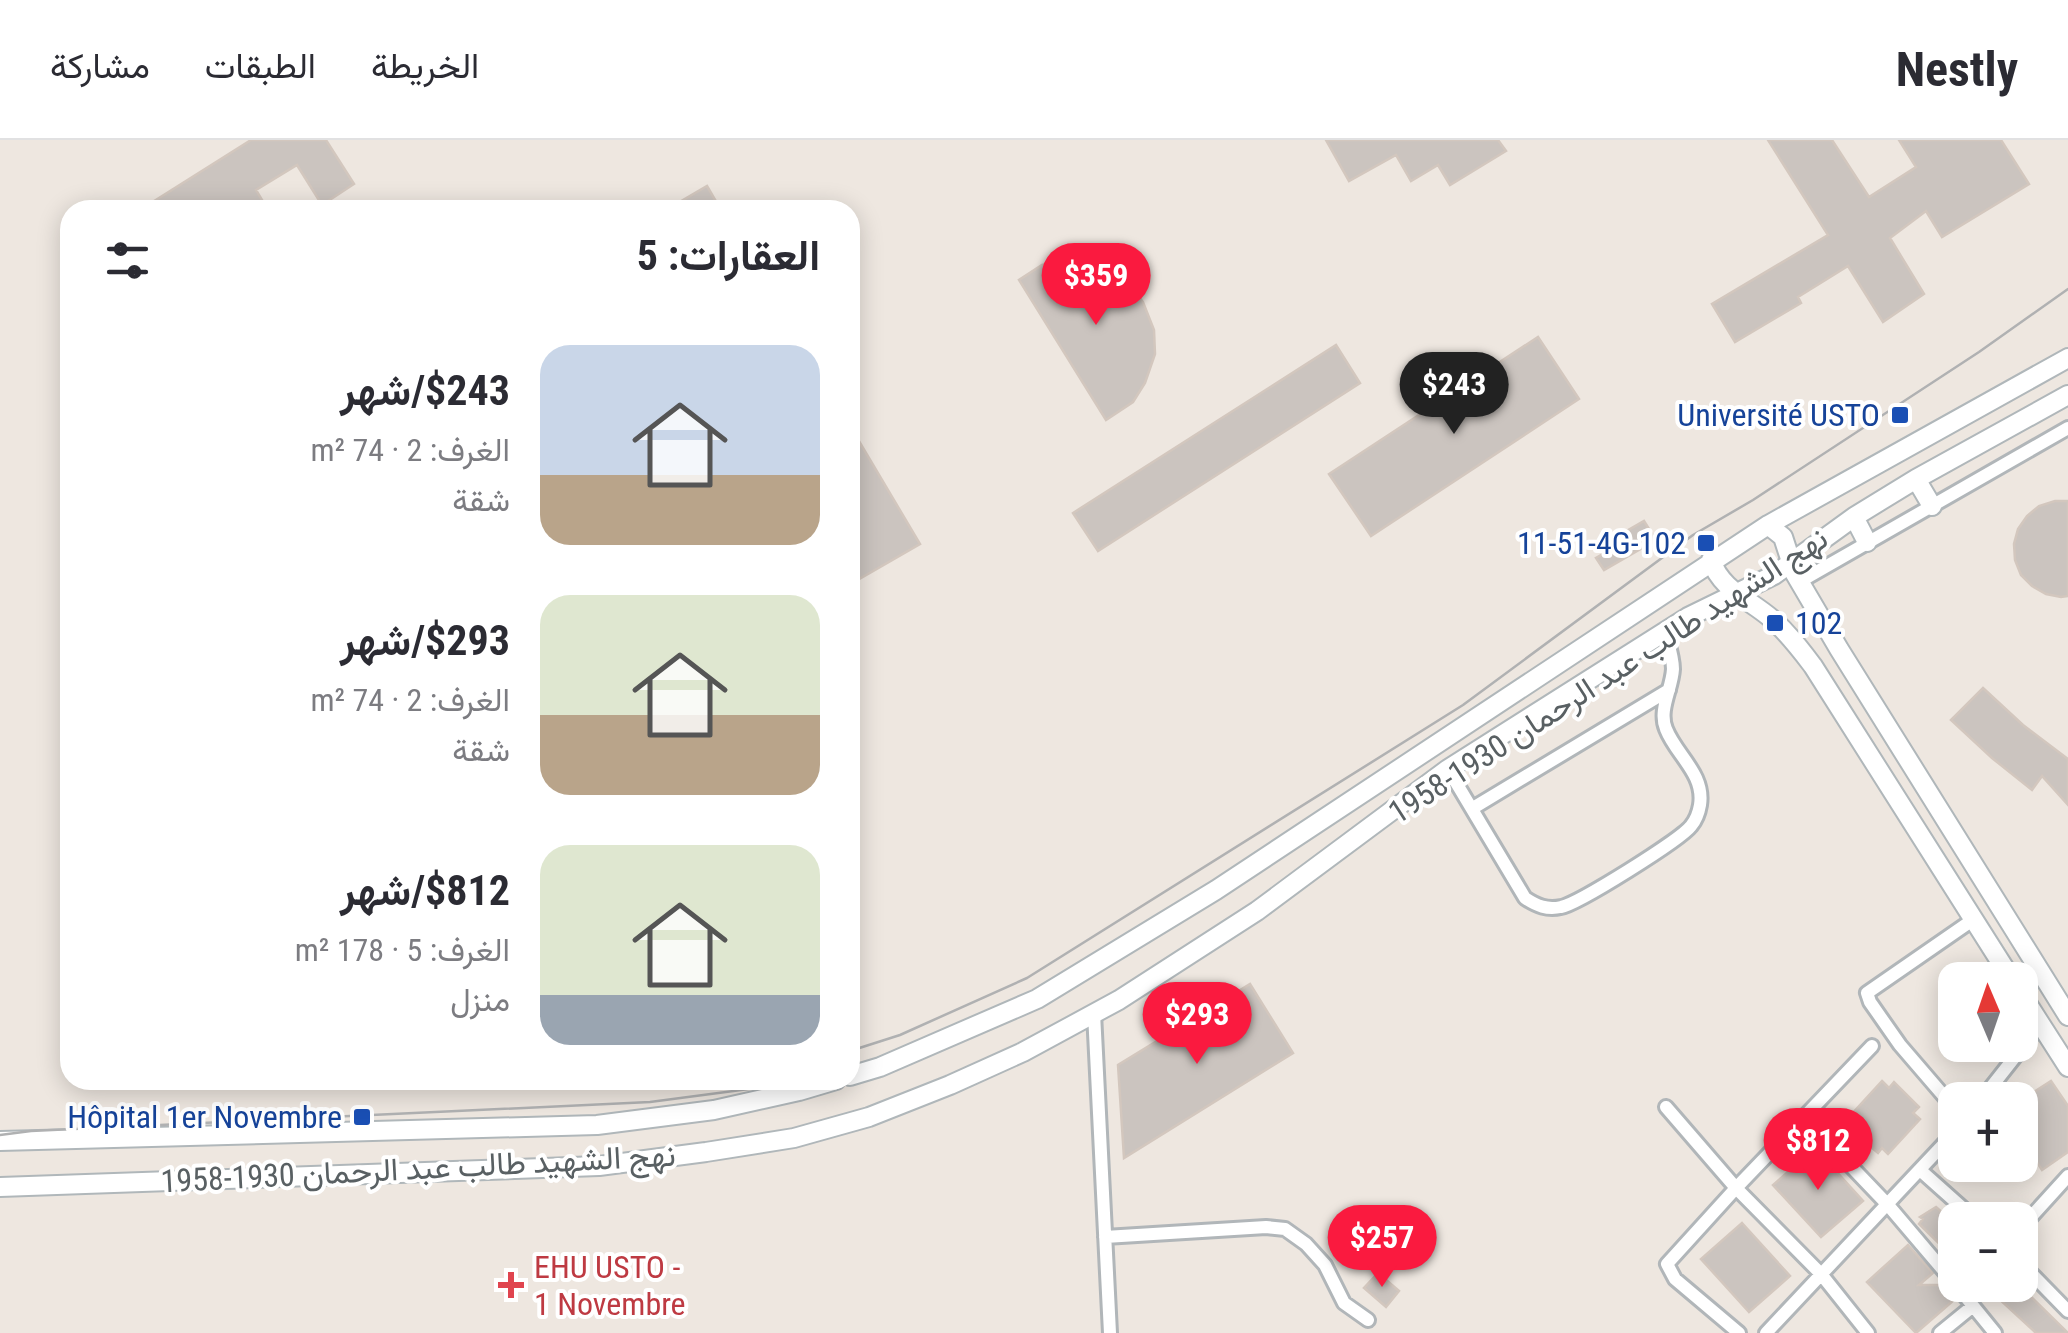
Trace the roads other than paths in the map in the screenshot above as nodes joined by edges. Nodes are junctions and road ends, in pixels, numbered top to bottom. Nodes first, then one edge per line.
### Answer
1 (2068, 358) edge
2 (2068, 395) edge
3 (2068, 428) edge
4 (1916, 479) junction
5 (1932, 506) junction
6 (1854, 517) junction
7 (1768, 524) junction
8 (1867, 542) junction
9 (1711, 560) junction
10 (1792, 562) junction
11 (1799, 582) junction
12 (1738, 594) junction
13 (1665, 632) junction
14 (1838, 649) junction
15 (1813, 666) junction
16 (1669, 690) junction
17 (1448, 769) junction
18 (1473, 808) junction
19 (1974, 919) junction
20 (2001, 962) edge
21 (1094, 1014) junction
22 (2068, 1016) edge
23 (2038, 1021) edge
24 (2040, 1024) junction
25 (1872, 1046) dead end
26 (2068, 1068) edge
27 (860, 1073) edge
28 (1996, 1082) edge
29 (1938, 1089) edge
30 (802, 1090) edge
31 (1666, 1106) dead end
32 (1804, 1117) junction
33 (0, 1141) edge
34 (1938, 1150) edge
35 (1920, 1170) junction
36 (2068, 1176) edge
37 (0, 1187) edge
38 (1736, 1188) junction
39 (1956, 1202) edge
40 (1888, 1204) junction
41 (2038, 1208) edge
42 (1105, 1237) junction
43 (1938, 1264) edge
44 (1821, 1274) junction
45 (2038, 1280) edge
46 (1970, 1302) edge
47 (1973, 1306) junction
48 (2068, 1311) edge
49 (1368, 1320) dead end
50 (1110, 1333) edge
51 (1739, 1333) edge
52 (1766, 1333) edge
53 (1868, 1333) edge
54 (1940, 1333) edge
55 (1995, 1333) edge

1 - 7 main road, نهج الشهيد طالب عبد الرحمان 1930-1958
2 - 4 main road, نهج الشهيد طالب عبد الرحمان 1930-1958
3 - 5 street
4 - 5 main road
4 - 6 main road, نهج الشهيد طالب عبد الرحمان 1930-1958
5 - 8 street
6 - 8 main road
6 - 10 main road, نهج الشهيد طالب عبد الرحمان 1930-1958
7 - 9 main road, نهج الشهيد طالب عبد الرحمان 1930-1958
7 - 10 main road
8 - 11 street
9 - 12 main road
9 - 27 main road, نهج الشهيد طالب عبد الرحمان 1930-1958
10 - 11 main road
10 - 12 main road, نهج الشهيد طالب عبد الرحمان 1930-1958
11 - 14 main road
12 - 13 main road, نهج الشهيد طالب عبد الرحمان 1930-1958
12 - 15 main road
13 - 16 street
13 - 17 main road, نهج الشهيد طالب عبد الرحمان 1930-1958
14 - 15 main road
14 - 22 main road
15 - 19 main road
16 - 18 street
16 - 18 street
17 - 18 street
17 - 21 main road, نهج الشهيد طالب عبد الرحمان 1930-1958
19 - 20 main road
19 - 29 street
21 - 37 main road, نهج الشهيد طالب عبد الرحمان 1930-1958
21 - 42 street
23 - 24 main road
24 - 26 main road
24 - 28 street
25 - 32 street
30 - 33 main road, نهج الشهيد طالب عبد الرحمان 1930-1958
31 - 38 street
32 - 38 street
32 - 40 street
34 - 35 street
35 - 39 street
35 - 40 street
36 - 41 street
38 - 44 street
38 - 51 street
40 - 43 street
40 - 44 street
42 - 49 street
42 - 50 street
44 - 52 street
44 - 53 street
45 - 48 street
46 - 47 street
47 - 54 street
47 - 55 street

